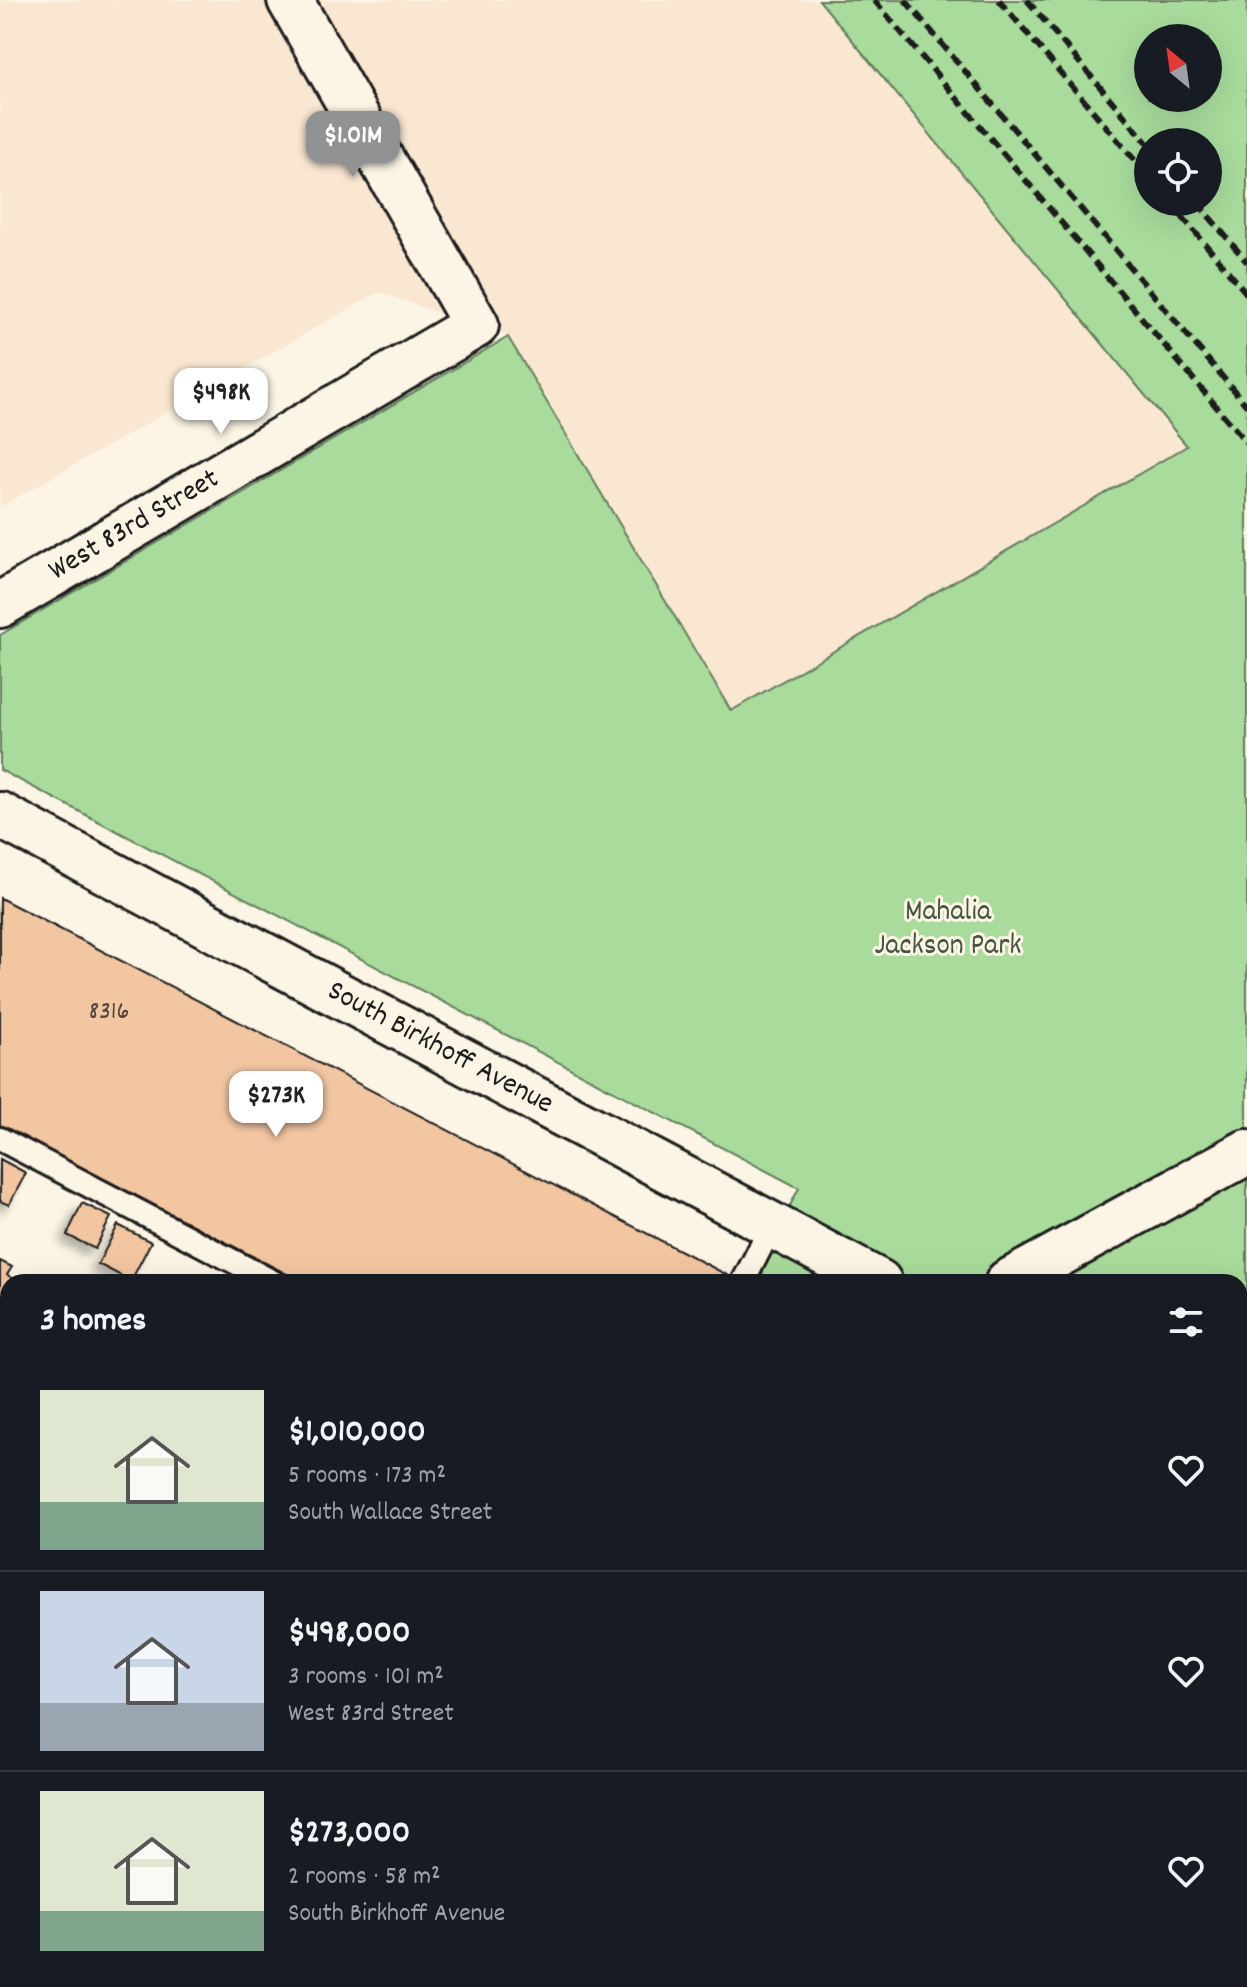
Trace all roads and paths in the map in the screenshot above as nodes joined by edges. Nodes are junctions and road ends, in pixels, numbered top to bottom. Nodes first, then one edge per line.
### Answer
1 (290, 0) edge
2 (0, 605) edge
3 (0, 815) edge
4 (0, 1139) edge
5 (1247, 1152) edge
6 (772, 1225) junction
7 (258, 1274) edge
8 (747, 1274) edge
9 (864, 1274) edge
10 (1023, 1274) edge

1 - 2 street, West 83rd Street
3 - 6 street, South Birkhoff Avenue
4 - 7 lane
5 - 10 street
6 - 8 lane
6 - 9 street, South Birkhoff Avenue

